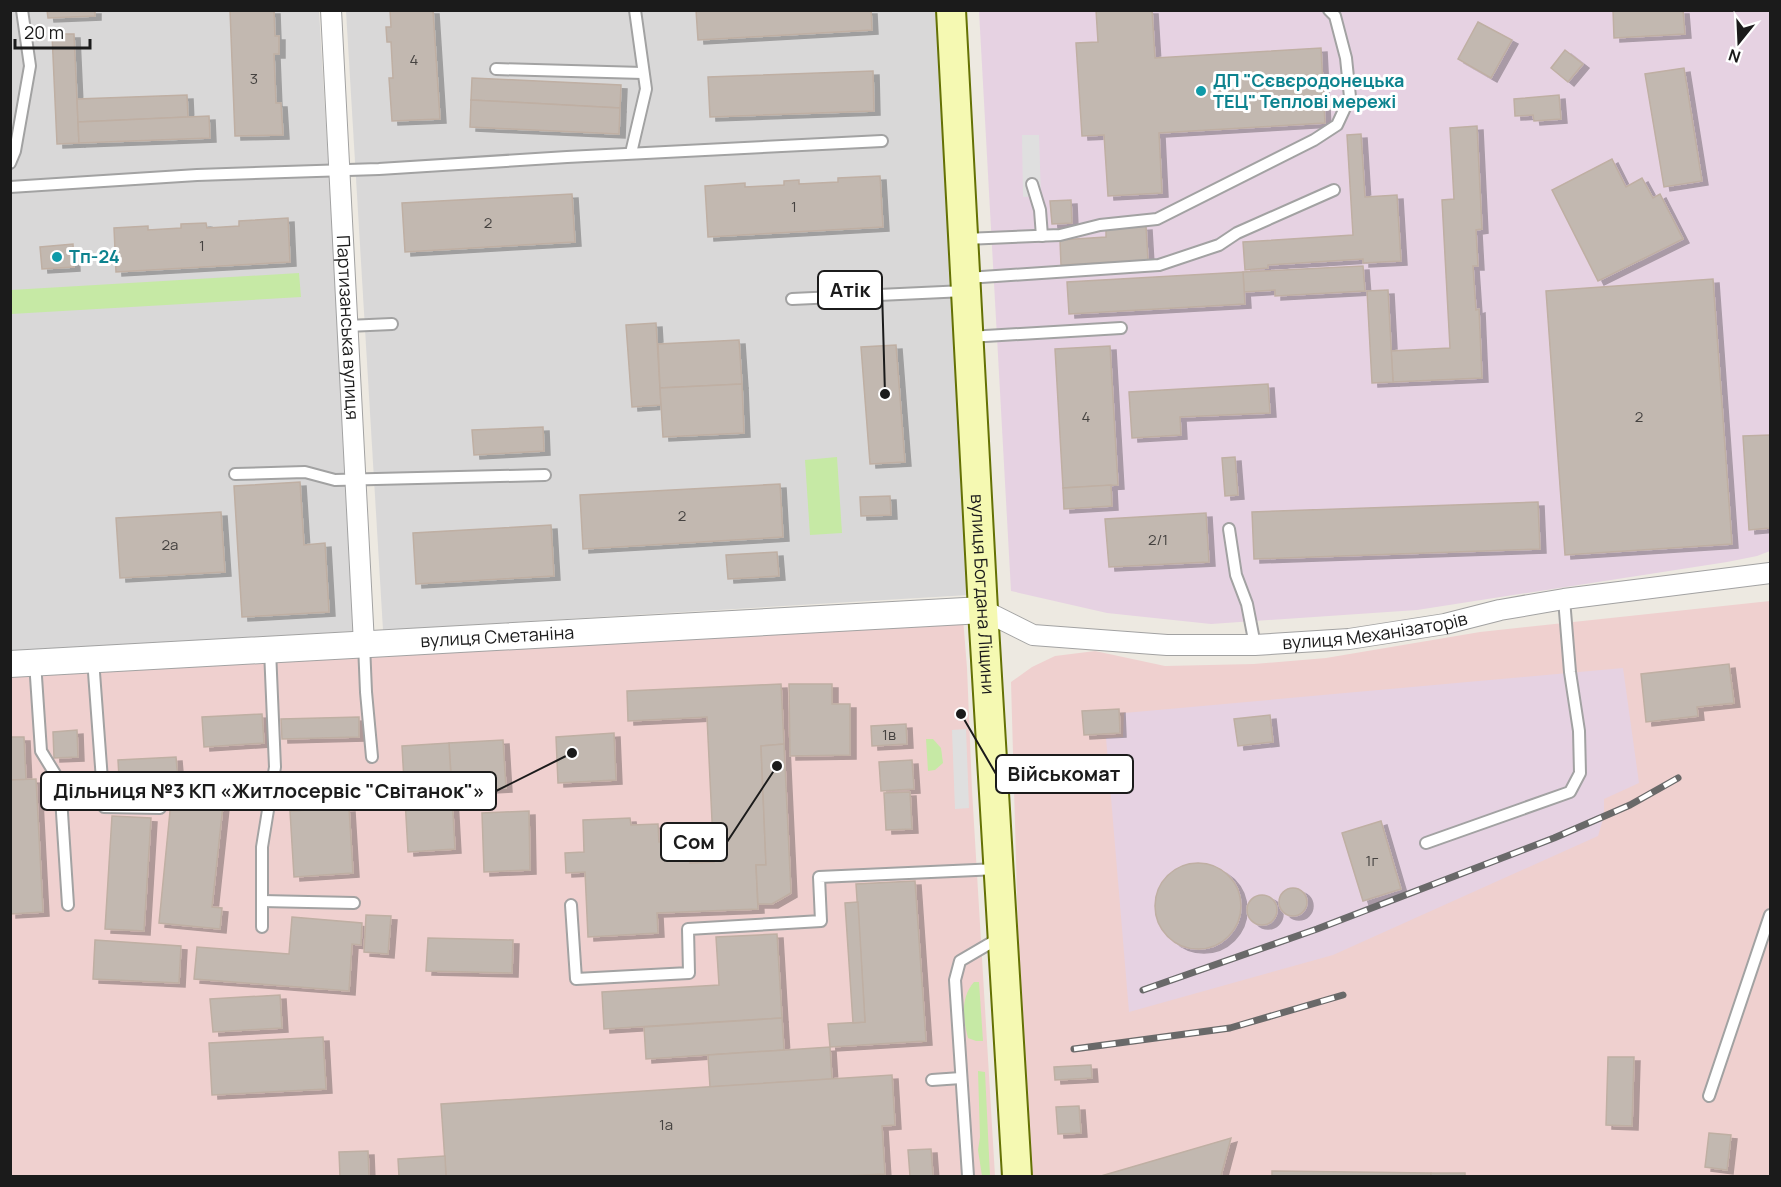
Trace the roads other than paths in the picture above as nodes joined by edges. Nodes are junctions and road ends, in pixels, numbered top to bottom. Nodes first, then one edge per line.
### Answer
1 (22, 10) edge
2 (331, 10) edge
3 (635, 10) edge
4 (951, 10) edge
5 (1329, 10) edge
6 (496, 69) dead end
7 (643, 73) junction
8 (882, 141) dead end
9 (630, 153) junction
10 (10, 163) edge
11 (339, 170) junction
12 (1032, 184) dead end
13 (10, 187) edge
14 (1334, 190) dead end
15 (1042, 236) junction
16 (963, 239) junction
17 (965, 285) junction
18 (792, 299) dead end
19 (392, 324) dead end
20 (347, 326) junction
21 (1121, 328) dead end
22 (968, 337) junction
23 (236, 474) dead end
24 (545, 475) dead end
25 (356, 480) junction
26 (1229, 529) dead end
27 (1770, 573) edge
28 (1564, 599) junction
29 (983, 610) junction
30 (364, 644) junction
31 (1255, 645) junction
32 (270, 649) junction
33 (93, 658) junction
34 (23, 663) edge
35 (372, 757) dead end
36 (160, 808) dead end
37 (1426, 843) dead end
38 (998, 869) junction
39 (262, 901) junction
40 (354, 903) dead end
41 (68, 905) dead end
42 (571, 905) dead end
43 (1770, 915) edge
44 (262, 927) dead end
45 (1002, 936) junction
46 (961, 1078) junction
47 (932, 1080) dead end
48 (1709, 1096) dead end
49 (968, 1176) edge
50 (1017, 1176) edge

1 - 10 lane
2 - 11 street, Партизанська вулиця
3 - 7 lane
4 - 16 main road, вулиця Богдана Ліщини
5 - 15 lane
6 - 7 lane
7 - 9 lane
8 - 9 lane
9 - 11 lane
11 - 13 lane
11 - 20 street, Партизанська вулиця
12 - 15 lane
14 - 17 lane
15 - 16 lane
16 - 17 main road, вулиця Богдана Ліщини
17 - 18 lane
17 - 22 main road, вулиця Богдана Ліщини
19 - 20 lane
20 - 25 street, Партизанська вулиця
21 - 22 lane
22 - 29 main road, вулиця Богдана Ліщини
23 - 25 lane
24 - 25 lane
25 - 30 street, Партизанська вулиця
26 - 31 lane
27 - 28 street, вулиця Механізаторів
28 - 31 street, вулиця Механізаторів
28 - 37 lane
29 - 30 street, вулиця Сметаніна
29 - 31 street, вулиця Механізаторів
29 - 38 main road, вулиця Богдана Ліщини
30 - 32 street, вулиця Сметаніна
30 - 35 lane
32 - 33 street, вулиця Сметаніна
32 - 39 lane
33 - 34 street, вулиця Сметаніна
33 - 36 lane
34 - 41 lane
38 - 42 lane
38 - 45 main road, вулиця Богдана Ліщини
39 - 40 lane
39 - 44 lane
43 - 48 lane
45 - 46 lane
45 - 50 main road, вулиця Богдана Ліщини
46 - 47 lane
46 - 49 lane

